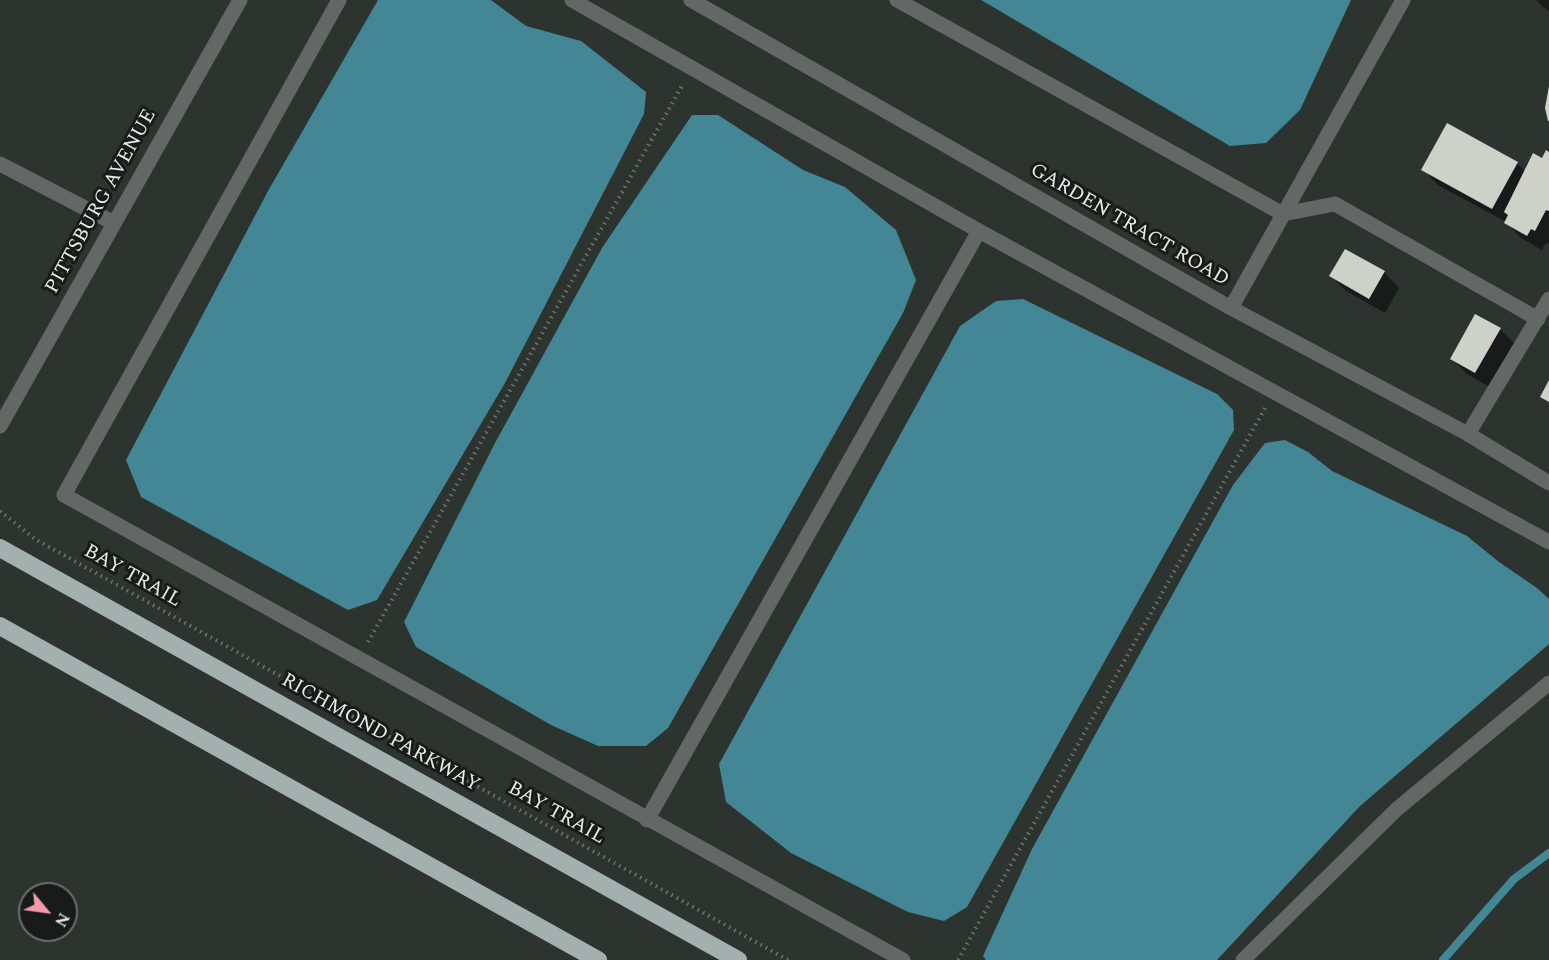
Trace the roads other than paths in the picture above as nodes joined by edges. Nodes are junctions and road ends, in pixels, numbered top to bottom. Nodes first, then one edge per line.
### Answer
1 (240, 0) edge
2 (339, 0) edge
3 (572, 0) edge
4 (691, 0) edge
5 (897, 0) edge
6 (1403, 0) edge
7 (0, 164) edge
8 (1283, 214) junction
9 (114, 223) junction
10 (979, 231) junction
11 (1549, 299) edge
12 (1231, 308) junction
13 (1538, 319) junction
14 (0, 426) edge
15 (1468, 434) junction
16 (1549, 483) edge
17 (1549, 542) edge
18 (0, 548) edge
19 (0, 626) edge
20 (1549, 683) edge
21 (647, 820) junction
22 (598, 960) edge
23 (738, 960) edge
24 (903, 960) edge
25 (1243, 960) edge

1 - 9 street, PITTSBURG AVENUE
2 - 21 street
3 - 10 street
4 - 12 street, GARDEN TRACT ROAD
5 - 8 street
6 - 8 street
7 - 9 street
8 - 12 street
8 - 13 street
9 - 14 street, PITTSBURG AVENUE
10 - 17 street
10 - 21 street
11 - 13 street
12 - 15 street, GARDEN TRACT ROAD
13 - 15 street
15 - 16 street, GARDEN TRACT ROAD
18 - 23 highway, RICHMOND PARKWAY
19 - 22 highway
20 - 25 street
21 - 24 street

